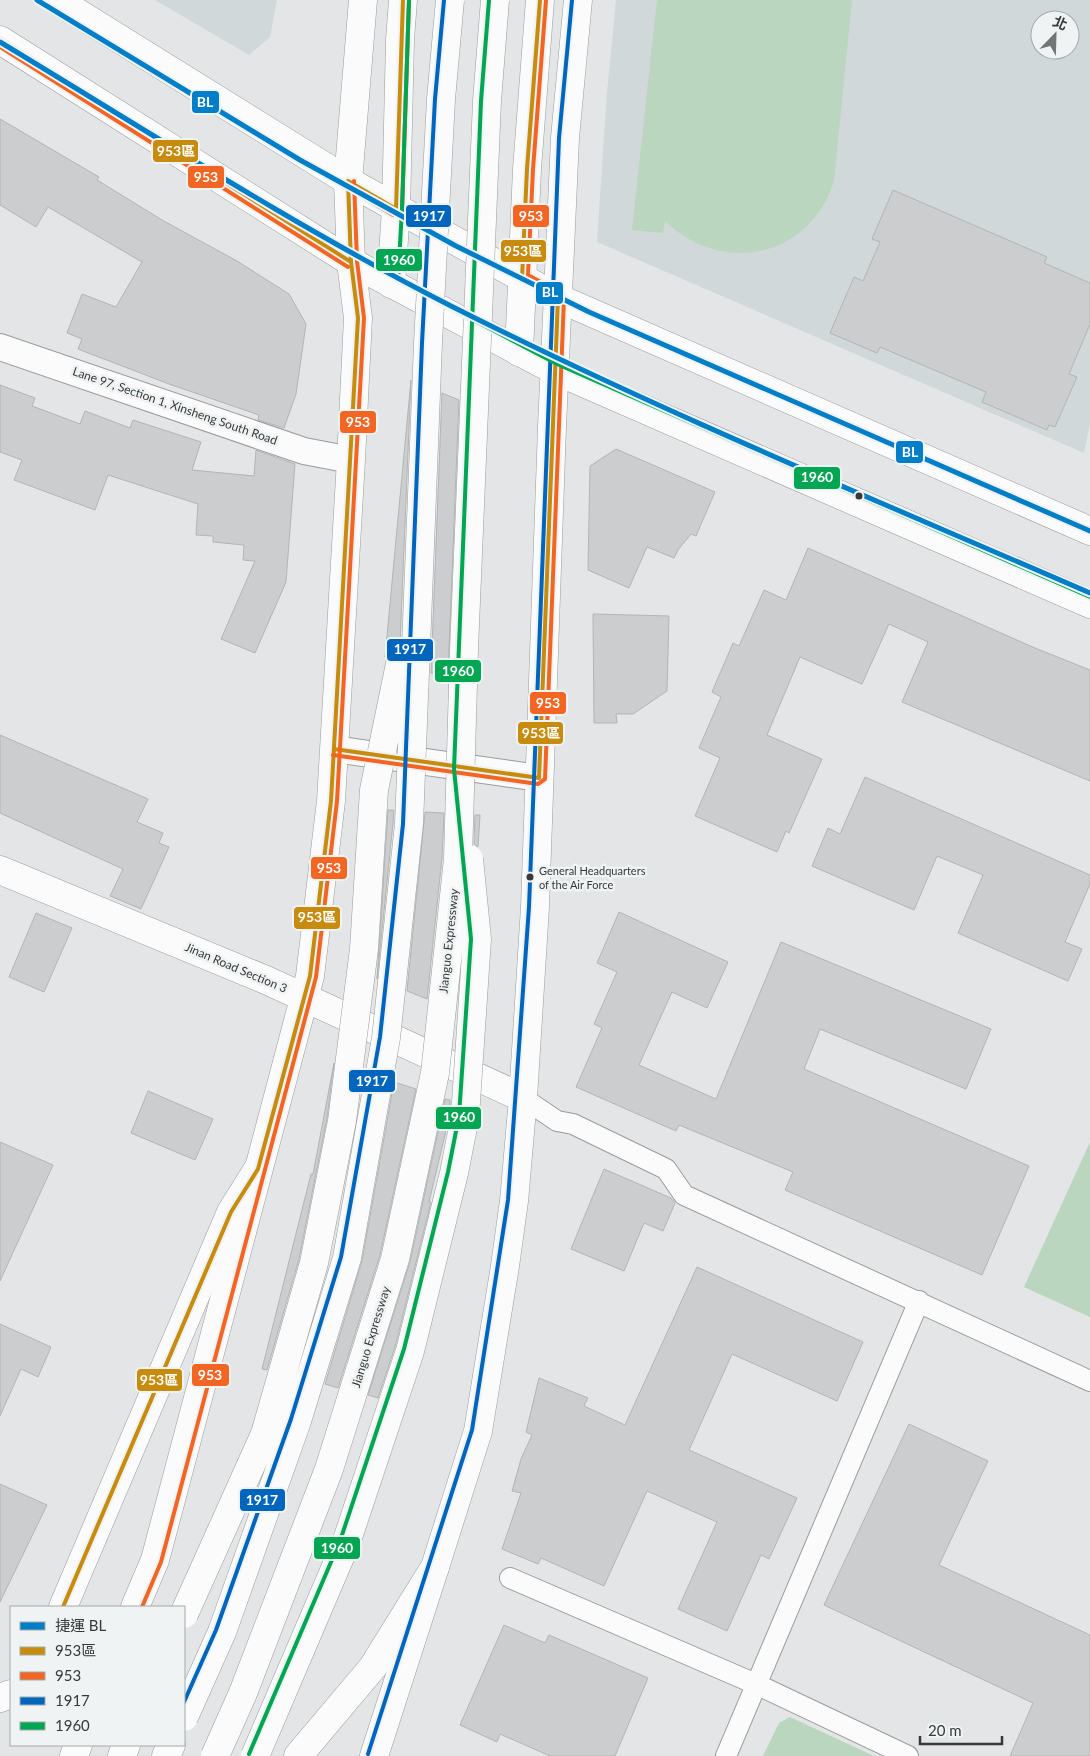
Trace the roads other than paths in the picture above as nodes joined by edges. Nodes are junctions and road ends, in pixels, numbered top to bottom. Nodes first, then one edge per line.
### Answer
1 (57, 0) edge
2 (364, 0) edge
3 (403, 0) edge
4 (450, 0) edge
5 (495, 0) edge
6 (540, 0) edge
7 (578, 0) edge
8 (0, 40) edge
9 (348, 181) junction
10 (396, 209) junction
11 (351, 262) junction
12 (522, 279) junction
13 (391, 284) junction
14 (558, 298) junction
15 (0, 347) edge
16 (519, 352) junction
17 (554, 370) junction
18 (351, 460) junction
19 (1090, 531) edge
20 (417, 584) junction
21 (1090, 604) edge
22 (334, 749) junction
23 (460, 769) junction
24 (539, 778) junction
25 (0, 870) edge
26 (306, 998) junction
27 (523, 1098) junction
28 (258, 1169) junction
29 (919, 1301) junction
30 (1090, 1381) edge
31 (435, 1567) junction
32 (510, 1578) dead end
33 (63, 1606) edge
34 (135, 1606) edge
35 (185, 1612) edge
36 (758, 1685) junction
37 (185, 1714) edge
38 (215, 1756) edge
39 (255, 1756) edge
40 (298, 1756) edge
41 (374, 1756) edge
42 (726, 1756) edge
43 (908, 1756) edge

1 - 9 main road
2 - 9 main road
3 - 10 main road
4 - 20 main road, bridge
5 - 23 main road, Jianguo Expressway, bridge
6 - 12 main road
7 - 14 main road
8 - 11 main road
9 - 10 main road
9 - 11 main road
10 - 12 main road
10 - 13 main road
11 - 13 main road
11 - 18 main road
12 - 14 main road
12 - 16 main road
13 - 16 main road
14 - 17 main road
14 - 19 main road
15 - 18 street, Lane 97, Section 1, Xinsheng South Road
16 - 17 main road
17 - 21 main road
17 - 24 main road
18 - 22 main road
20 - 35 main road, bridge
20 - 37 main road, bridge
22 - 24 street
22 - 26 main road
23 - 38 main road, Jianguo Expressway, bridge
23 - 39 main road, bridge
24 - 27 main road
25 - 26 main road, Jinan Road Section 3
26 - 27 main road, Jinan Road Section 3
26 - 28 main road
27 - 29 street
27 - 31 main road
28 - 33 main road
28 - 34 main road
29 - 30 street
29 - 36 street
31 - 40 main road
31 - 41 main road
32 - 36 street
36 - 42 street
36 - 43 street

